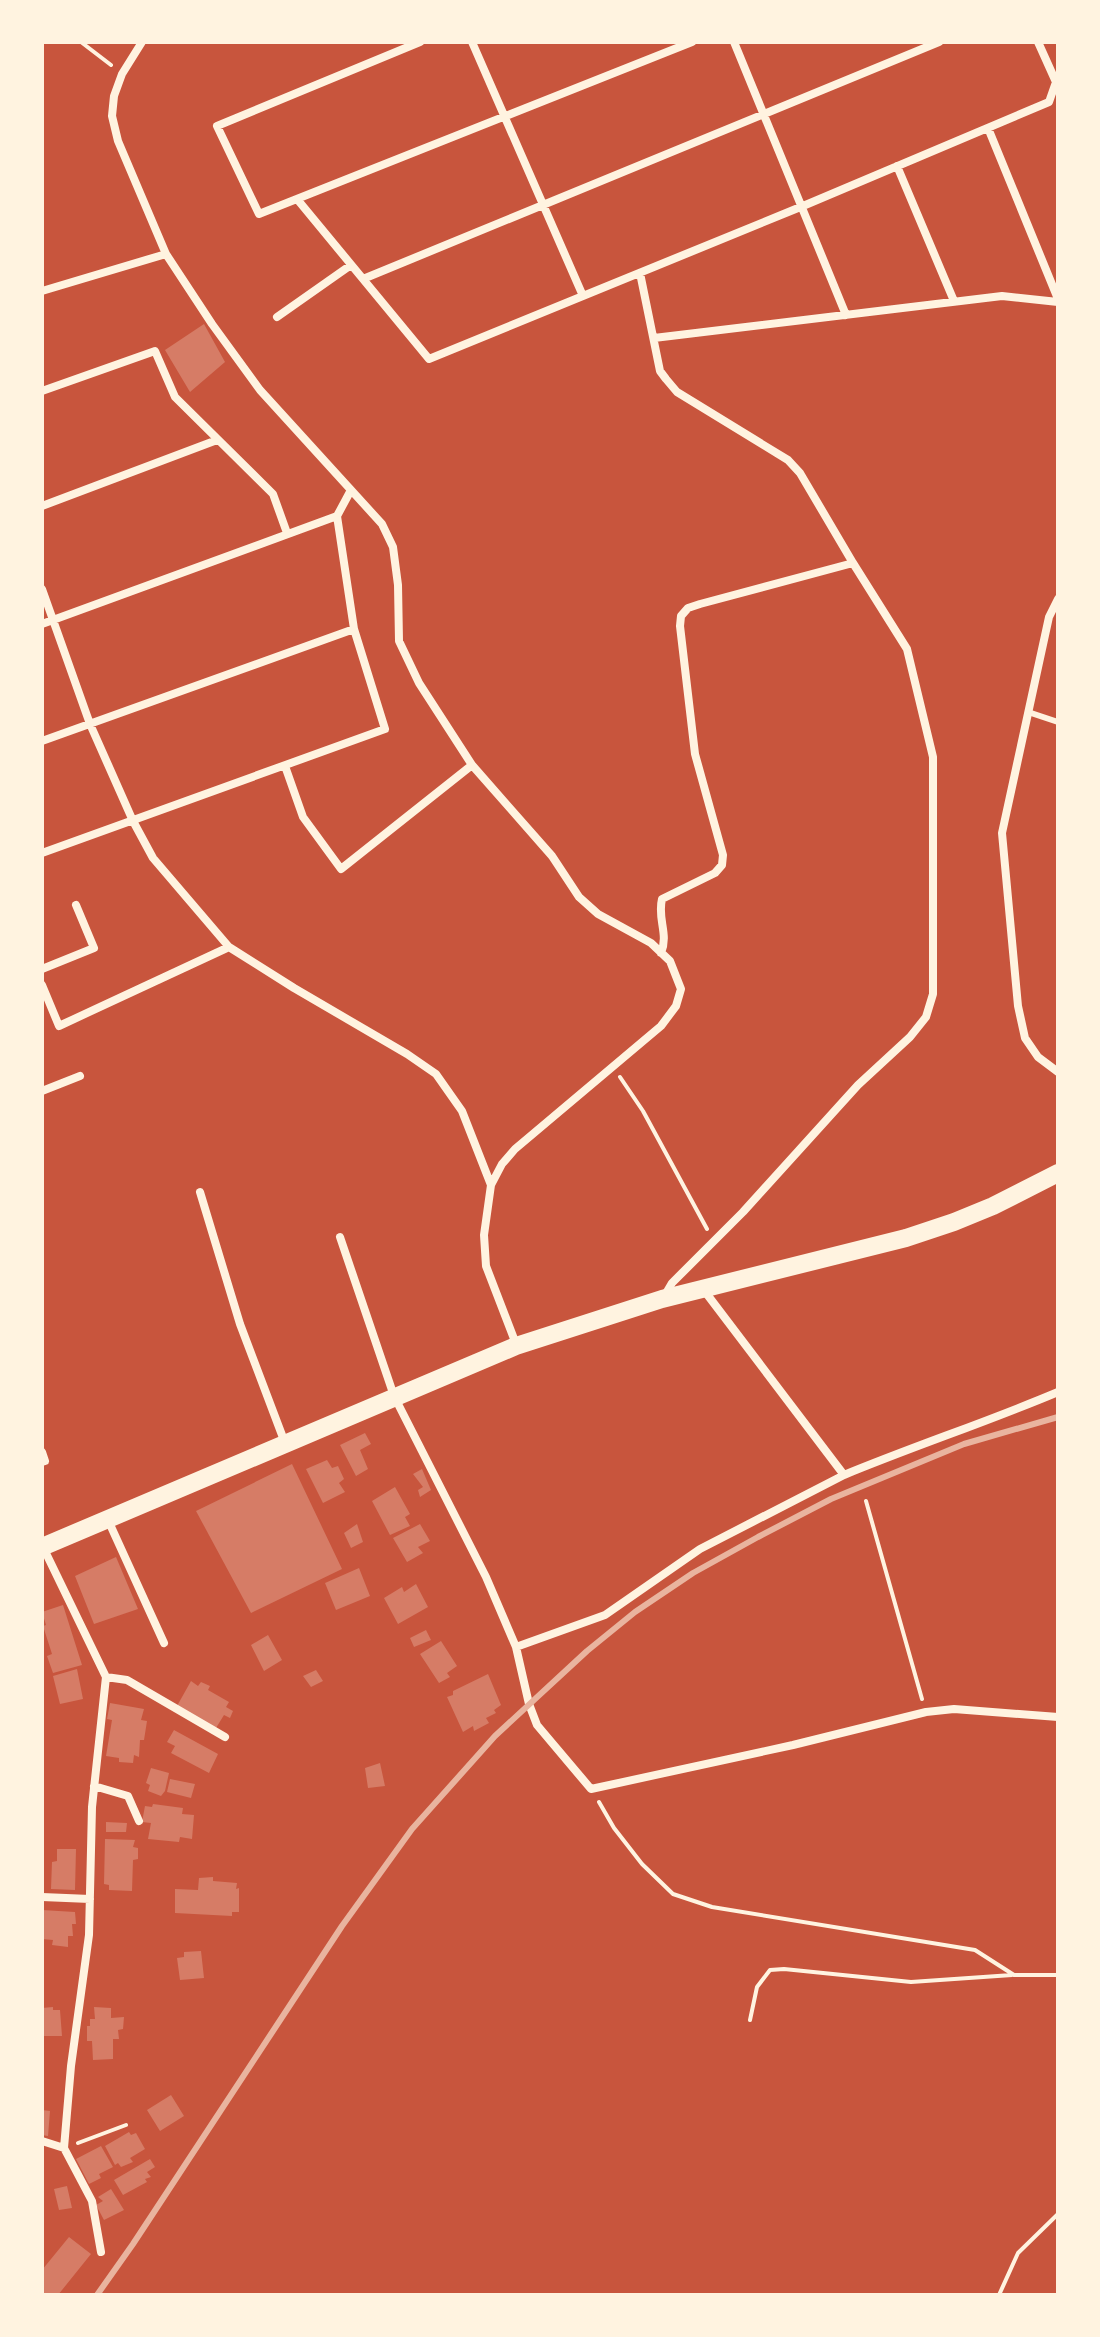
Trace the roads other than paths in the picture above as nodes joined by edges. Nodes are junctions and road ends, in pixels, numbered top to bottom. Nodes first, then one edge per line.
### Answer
1 (142, 42) edge
2 (420, 42) edge
3 (472, 42) edge
4 (692, 42) edge
5 (734, 42) edge
6 (939, 42) edge
7 (1038, 42) edge
8 (504, 115) junction
9 (765, 115) junction
10 (988, 128) junction
11 (897, 166) junction
12 (297, 199) junction
13 (543, 205) junction
14 (803, 206) junction
15 (166, 254) junction
16 (351, 265) junction
17 (640, 273) junction
18 (363, 279) junction
19 (42, 291) edge
20 (583, 296) junction
21 (1058, 300) edge
22 (954, 301) junction
23 (846, 315) junction
24 (277, 317) dead end
25 (654, 338) junction
26 (42, 391) edge
27 (217, 440) junction
28 (351, 490) junction
29 (42, 506) edge
30 (337, 516) junction
31 (287, 533) junction
32 (853, 563) junction
33 (42, 589) edge
34 (1058, 599) edge
35 (53, 620) junction
36 (42, 624) edge
37 (354, 629) junction
38 (1028, 712) junction
39 (1058, 722) edge
40 (90, 724) junction
41 (42, 741) edge
42 (472, 765) junction
43 (285, 766) junction
44 (133, 821) junction
45 (42, 853) edge
46 (76, 905) dead end
47 (229, 947) junction
48 (661, 953) junction
49 (42, 969) edge
50 (42, 985) edge
51 (1058, 1072) edge
52 (80, 1076) dead end
53 (42, 1091) edge
54 (1058, 1173) edge
55 (491, 1185) junction
56 (200, 1192) dead end
57 (340, 1237) dead end
58 (703, 1289) junction
59 (662, 1299) junction
60 (516, 1346) junction
61 (1058, 1392) edge
62 (394, 1396) junction
63 (286, 1444) junction
64 (42, 1452) edge
65 (42, 1462) edge
66 (844, 1475) junction
67 (108, 1520) junction
68 (42, 1547) edge
69 (164, 1643) dead end
70 (516, 1647) junction
71 (106, 1677) junction
72 (1058, 1717) edge
73 (225, 1737) dead end
74 (94, 1786) junction
75 (139, 1821) dead end
76 (42, 1897) edge
77 (90, 1899) junction
78 (42, 2141) edge
79 (64, 2148) junction
80 (101, 2252) dead end

1 - 15 street
2 - 12 street
3 - 8 street
4 - 8 street
5 - 9 street
6 - 9 street
7 - 10 street
8 - 12 street
8 - 13 street
9 - 13 street
9 - 14 street
10 - 11 street
10 - 21 street
11 - 14 street
11 - 22 street
12 - 16 street
13 - 18 street
13 - 20 street
14 - 17 street
14 - 23 street
15 - 19 street
15 - 28 street
16 - 18 street
16 - 24 street
17 - 20 street
17 - 25 street
18 - 20 street
21 - 22 street
22 - 23 street
23 - 25 street
25 - 32 street
26 - 27 street
27 - 29 street
27 - 31 street
28 - 30 street
28 - 42 street
30 - 31 street
30 - 37 street
31 - 35 street
32 - 48 street
32 - 59 street
33 - 35 street
34 - 38 street
35 - 36 street
35 - 40 street
37 - 40 street
37 - 43 street
38 - 39 lane
38 - 51 street
40 - 41 street
40 - 44 street
42 - 43 street
42 - 48 street
43 - 44 street
44 - 45 street
44 - 47 street
46 - 49 street
47 - 50 street
47 - 55 street
48 - 55 street
52 - 53 street
54 - 58 highway
55 - 60 street
56 - 63 street
57 - 62 street
58 - 59 highway
58 - 66 street
59 - 60 highway
60 - 62 highway
61 - 66 street
62 - 63 highway
62 - 70 street
63 - 67 highway
64 - 65 street
66 - 70 street
67 - 68 highway
67 - 69 street
68 - 71 street
70 - 72 street
71 - 73 street
71 - 74 street
74 - 75 street
74 - 77 street
76 - 77 street
77 - 79 street
78 - 79 street
79 - 80 street

